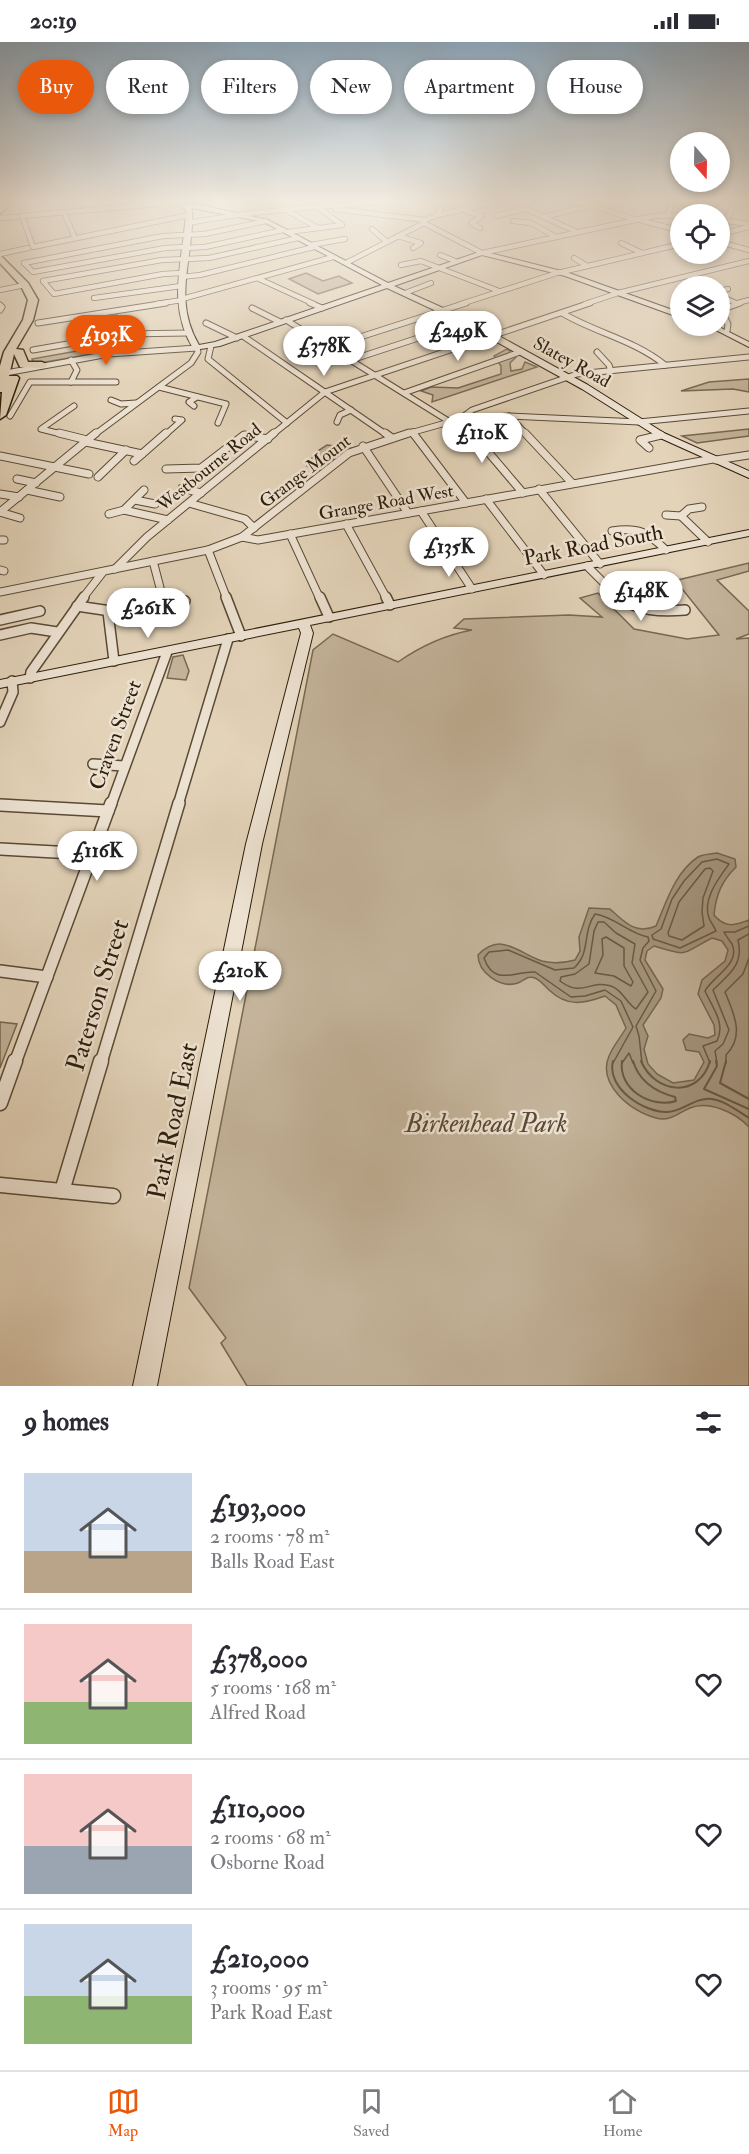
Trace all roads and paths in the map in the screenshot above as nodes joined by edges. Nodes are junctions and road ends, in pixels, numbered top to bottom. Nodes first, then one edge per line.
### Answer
1 (4, 262) edge
2 (31, 262) edge
3 (90, 262) edge
4 (152, 262) edge
5 (182, 262) edge
6 (251, 262) edge
7 (316, 262) edge
8 (343, 262) edge
9 (413, 262) edge
10 (419, 262) edge
11 (453, 262) edge
12 (518, 262) edge
13 (580, 262) edge
14 (605, 262) edge
15 (746, 262) edge
16 (346, 263) joint
17 (401, 265) dead end
18 (587, 266) junction
19 (437, 267) junction
20 (561, 272) junction
21 (181, 275) junction
22 (256, 278) junction
23 (431, 283) dead end
24 (25, 285) junction
25 (387, 285) junction
26 (181, 286) junction
27 (86, 287) junction
28 (0, 290) edge
29 (499, 291) junction
30 (405, 293) junction
31 (618, 293) junction
32 (94, 298) junction
33 (182, 299) junction
34 (730, 300) edge
35 (747, 301) edge
36 (736, 303) junction
37 (0, 305) edge
38 (730, 305) edge
39 (252, 308) dead end
40 (322, 308) junction
41 (443, 309) junction
42 (0, 310) edge
43 (670, 312) edge
44 (101, 313) junction
45 (561, 313) junction
46 (116, 318) dead end
47 (40, 321) dead end
48 (283, 321) junction
49 (467, 322) junction
50 (206, 323) dead end
51 (188, 333) junction
52 (730, 333) edge
53 (125, 334) junction
54 (496, 336) junction
55 (240, 337) junction
56 (18, 338) junction
57 (749, 345) edge
58 (211, 346) junction
59 (329, 347) junction
60 (197, 348) junction
61 (33, 350) dead end
62 (19, 352) junction
63 (520, 352) junction
64 (597, 352) dead end
65 (749, 357) edge
66 (71, 360) junction
67 (351, 360) junction
68 (42, 365) junction
69 (664, 366) junction
70 (611, 371) junction
71 (5, 373) edge
72 (375, 376) junction
73 (567, 377) junction
74 (71, 382) junction
75 (116, 382) dead end
76 (159, 387) junction
77 (0, 389) edge
78 (326, 392) junction
79 (404, 393) junction
80 (197, 397) junction
81 (111, 400) dead end
82 (136, 403) junction
83 (189, 403) dead end
84 (74, 406) dead end
85 (351, 410) junction
86 (749, 411) edge
87 (21, 413) dead end
88 (7, 415) edge
89 (509, 416) junction
90 (176, 419) dead end
91 (460, 419) junction
92 (337, 422) dead end
93 (450, 422) junction
94 (639, 422) junction
95 (218, 423) dead end
96 (287, 423) junction
97 (412, 432) junction
98 (661, 435) junction
99 (392, 438) junction
100 (268, 439) junction
101 (86, 441) junction
102 (363, 446) junction
103 (649, 448) dead end
104 (126, 450) junction
105 (142, 454) junction
106 (749, 455) edge
107 (0, 456) edge
108 (714, 460) junction
109 (134, 461) dead end
110 (55, 467) junction
111 (166, 469) dead end
112 (185, 469) junction
113 (89, 474) dead end
114 (749, 475) edge
115 (98, 477) dead end
116 (184, 478) dead end
117 (17, 479) dead end
118 (36, 483) junction
119 (572, 483) junction
120 (182, 488) dead end
121 (539, 489) junction
122 (27, 490) junction
123 (144, 490) dead end
124 (201, 493) junction
125 (523, 493) junction
126 (0, 494) edge
127 (19, 497) junction
128 (60, 498) dead end
129 (486, 499) junction
130 (135, 500) junction
131 (189, 503) junction
132 (466, 503) junction
133 (155, 504) dead end
134 (702, 507) dead end
135 (124, 510) junction
136 (421, 511) junction
137 (0, 512) edge
138 (408, 513) junction
139 (109, 514) dead end
140 (666, 515) dead end
141 (681, 516) junction
142 (20, 518) dead end
143 (168, 520) junction
144 (346, 524) junction
145 (653, 525) dead end
146 (254, 528) junction
147 (645, 530) junction
148 (612, 531) dead end
149 (749, 533) edge
150 (290, 534) junction
151 (242, 537) junction
152 (708, 542) junction
153 (208, 550) junction
154 (666, 550) junction
155 (153, 561) junction
156 (600, 564) junction
157 (587, 566) junction
158 (115, 569) junction
159 (103, 572) junction
160 (544, 575) junction
161 (472, 589) junction
162 (0, 592) edge
163 (185, 601) dead end
164 (165, 605) junction
165 (390, 605) junction
166 (77, 606) junction
167 (684, 610) dead end
168 (40, 611) dead end
169 (108, 612) junction
170 (329, 617) junction
171 (0, 620) edge
172 (303, 623) junction
173 (57, 632) junction
174 (0, 635) edge
175 (241, 636) junction
176 (228, 639) junction
177 (167, 652) junction
178 (114, 662) junction
179 (30, 678) junction
180 (6, 683) edge
181 (0, 722) edge
182 (93, 764) dead end
183 (124, 766) junction
184 (0, 805) edge
185 (108, 811) junction
186 (0, 849) edge
187 (92, 854) junction
188 (0, 970) edge
189 (47, 977) junction
190 (1, 1096) edge
191 (0, 1185) edge
192 (62, 1191) junction
193 (113, 1196) dead end
194 (145, 1386) edge

1 - 24 highway
2 - 3 street
4 - 27 street
5 - 21 street
6 - 21 street
7 - 22 street
8 - 16 street, Slatey Road
9 - 17 street
10 - 19 street
11 - 19 street
12 - 20 street
13 - 18 street
14 - 18 street
15 - 31 street
16 - 25 street, Slatey Road
18 - 20 street
19 - 25 street
19 - 29 street
20 - 29 street
20 - 31 street
21 - 26 street
21 - 27 street
22 - 33 street
22 - 40 street
23 - 30 street
24 - 28 street
24 - 56 highway
25 - 30 street, Slatey Road
25 - 40 street
26 - 32 street
26 - 33 street
27 - 32 street
29 - 41 street
30 - 41 street, Slatey Road
31 - 43 street
31 - 45 street
32 - 44 street
33 - 44 street
33 - 51 street
34 - 36 street
35 - 36 street
36 - 38 street
37 - 42 street
39 - 48 street
40 - 48 street
41 - 49 street, Slatey Road
41 - 59 street
44 - 47 street
45 - 54 street
45 - 69 street
46 - 53 street
48 - 55 street
48 - 59 street
49 - 54 street, Slatey Road
49 - 67 street
50 - 55 street
51 - 53 street
51 - 60 street
52 - 57 street
53 - 61 street
54 - 63 street, Slatey Road
54 - 72 street
55 - 58 street
55 - 78 street
56 - 62 highway
56 - 71 highway
58 - 60 street
58 - 96 street
59 - 67 street
60 - 66 street
60 - 76 street
62 - 68 highway
62 - 71 highway
63 - 73 street, Slatey Road
63 - 79 street
64 - 70 street
65 - 69 street
66 - 68 street
66 - 74 street
67 - 72 street
68 - 71 street
69 - 70 street
70 - 73 street
71 - 77 highway
71 - 88 highway
72 - 78 street
72 - 79 street
73 - 91 street
73 - 94 street, Slatey Road
74 - 75 street
74 - 88 street
76 - 80 street
76 - 82 street
78 - 85 street
78 - 96 street, Westbourne Road
79 - 93 street
80 - 83 street
80 - 95 street
81 - 82 street
82 - 101 street
84 - 101 street
85 - 92 street
85 - 99 street
86 - 94 street, Grange Mount
87 - 88 street
89 - 91 street, Grange Mount
89 - 94 street, Grange Mount
89 - 119 street
90 - 105 street
91 - 93 street, Grange Mount
91 - 125 street
93 - 97 street, Grange Mount
94 - 98 street, Slatey Road
96 - 100 street, Westbourne Road
97 - 99 street, Grange Mount
97 - 132 street
98 - 103 street
98 - 108 street, Slatey Road
99 - 102 street, Grange Mount
100 - 112 street
100 - 124 street, Westbourne Road
101 - 104 street
101 - 110 street
102 - 138 street
102 - 146 street, Grange Mount
104 - 105 street
104 - 115 street
105 - 109 street
106 - 108 street, Grange Road West
107 - 110 street
108 - 114 street, Slatey Road
108 - 119 street, Grange Road West
110 - 113 street
110 - 118 street
111 - 112 street
112 - 116 street
117 - 118 street
118 - 122 street
119 - 121 street, Grange Road West
120 - 124 street
121 - 125 street, Grange Road West
121 - 156 street
122 - 127 street
122 - 128 street
123 - 130 street
124 - 131 street, Westbourne Road
125 - 129 street, Grange Road West
126 - 127 street
127 - 137 street
129 - 132 street, Grange Road West
129 - 160 street
130 - 133 street
130 - 135 street
131 - 143 street, Westbourne Road
131 - 146 street
132 - 136 street, Grange Road West
134 - 141 street
135 - 139 street
135 - 143 street
136 - 138 street, Grange Road West
136 - 161 street
137 - 142 street
138 - 144 street, Grange Road West
140 - 141 street
141 - 152 street
143 - 158 street, Westbourne Road
144 - 150 street, Grange Road West
144 - 165 street
145 - 147 street
146 - 151 street, Grange Mount
147 - 148 street
147 - 154 street
149 - 152 street, Park Road South
150 - 151 street, Grange Road West
150 - 170 street
151 - 153 street, Grange Mount
152 - 154 street, Park Road South
153 - 155 street
153 - 175 street
154 - 156 street, Park Road South
155 - 158 street
155 - 164 street
156 - 157 street, Park Road South
157 - 160 street, Park Road South
157 - 167 street
158 - 159 street
159 - 162 street
159 - 166 street
160 - 161 street, Park Road South
161 - 165 street, Park Road South
163 - 164 street
164 - 169 street
165 - 170 street, Park Road South
166 - 169 street
166 - 173 street
168 - 171 street
169 - 178 street
170 - 172 street, Park Road South
172 - 175 street, Park Road South
172 - 194 street, Park Road East
173 - 174 street
173 - 179 street
175 - 176 street, Park Road South
176 - 177 street, Park Road South
176 - 192 street, Paterson Street
177 - 178 street, Park Road South
177 - 183 street, Craven Street
178 - 179 street, Park Road South
179 - 180 street, Park Road South
180 - 181 street
182 - 183 street
183 - 185 street, Craven Street
184 - 185 street
185 - 187 street, Craven Street
186 - 187 street
187 - 189 street, Craven Street
188 - 189 street
189 - 190 street, Craven Street
191 - 192 street
192 - 193 street

